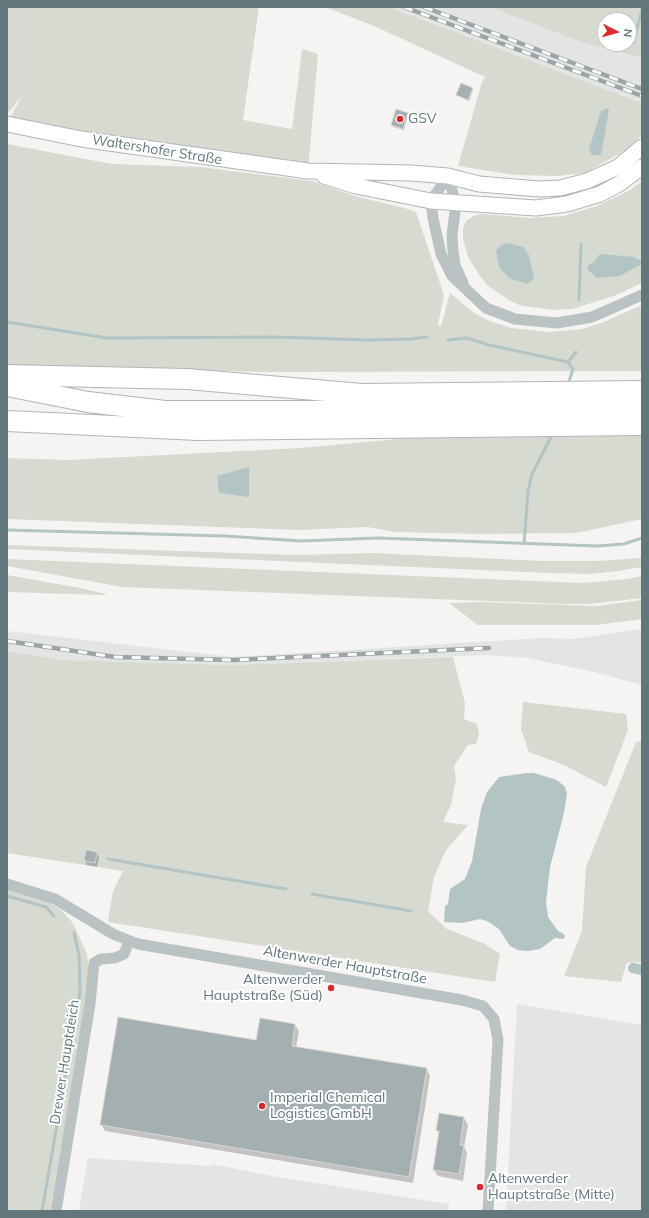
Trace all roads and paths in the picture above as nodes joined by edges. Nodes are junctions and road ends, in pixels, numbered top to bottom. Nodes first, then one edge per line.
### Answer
1 (7, 124) edge
2 (642, 147) edge
3 (642, 167) edge
4 (308, 171) junction
5 (448, 176) junction
6 (431, 202) junction
7 (456, 204) junction
8 (464, 288) junction
9 (642, 295) edge
10 (7, 375) edge
11 (7, 386) edge
12 (642, 391) edge
13 (642, 408) edge
14 (356, 411) junction
15 (7, 421) edge
16 (642, 425) edge
17 (7, 884) edge
18 (129, 941) junction
19 (56, 1211) edge
20 (488, 1211) edge

1 - 4 main road, Waltershofer Straße
2 - 5 main road, Waltershofer Straße
3 - 7 main road, Waltershofer Straße
4 - 5 main road, Waltershofer Straße
4 - 6 main road, Waltershofer Straße
5 - 6 street
5 - 7 street
6 - 7 main road, Waltershofer Straße
6 - 8 street
7 - 8 street
8 - 9 street
10 - 14 highway
11 - 14 highway
12 - 14 highway
13 - 14 highway
14 - 15 highway
14 - 16 highway
17 - 18 street, Altenwerder Hauptstraße
18 - 19 street, Drewer Hauptdeich
18 - 20 street, Altenwerder Hauptstraße

